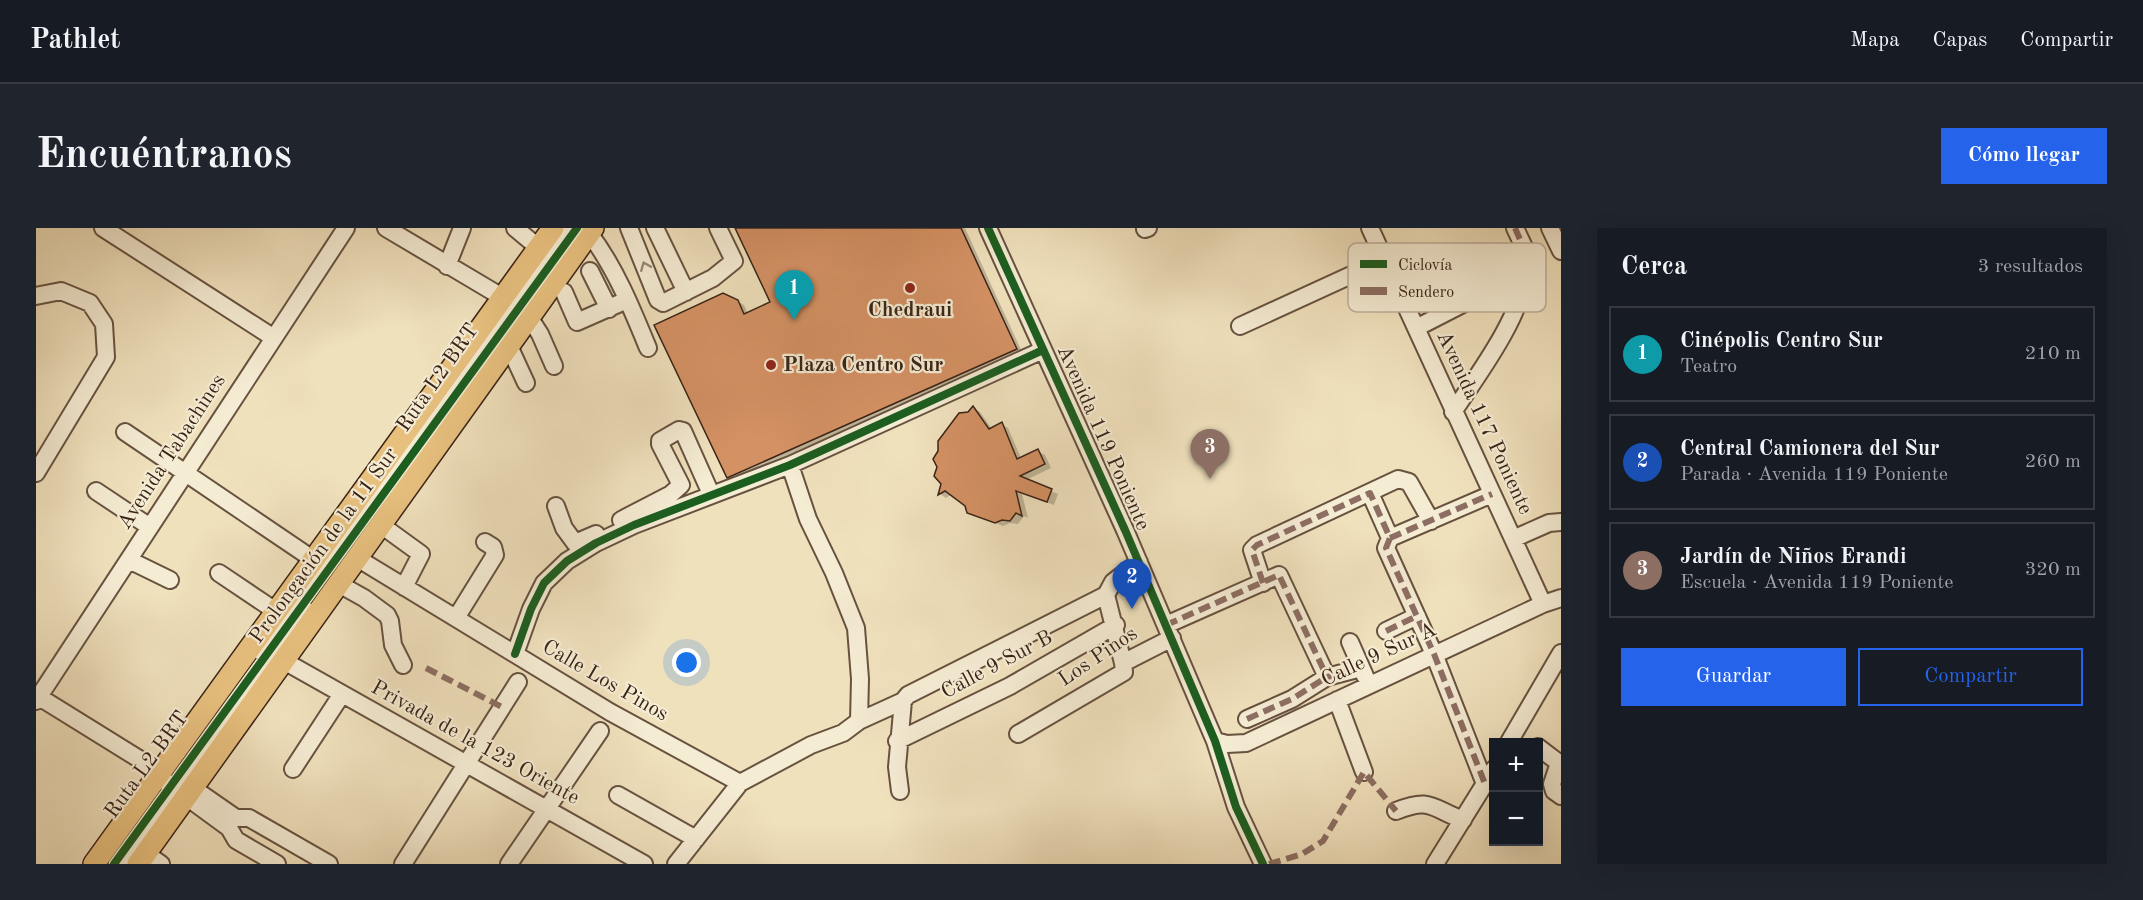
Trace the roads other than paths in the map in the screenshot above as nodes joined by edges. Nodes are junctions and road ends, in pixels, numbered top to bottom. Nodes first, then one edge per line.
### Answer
1 (103, 228) edge
2 (346, 228) edge
3 (386, 228) edge
4 (462, 228) edge
5 (515, 228) edge
6 (553, 228) edge
7 (567, 228) edge
8 (629, 228) edge
9 (655, 228) edge
10 (718, 228) edge
11 (988, 228) edge
12 (1370, 228) edge
13 (1515, 228) edge
14 (1550, 228) edge
15 (588, 230) edge
16 (1377, 243) edge
17 (1520, 243) edge
18 (538, 248) junction
19 (1561, 251) edge
20 (447, 266) junction
21 (590, 271) dead end
22 (1348, 276) edge
23 (564, 292) dead end
24 (686, 292) junction
25 (36, 296) edge
26 (502, 297) junction
27 (627, 300) junction
28 (609, 309) junction
29 (1408, 312) edge
30 (1447, 312) edge
31 (1513, 312) edge
32 (529, 317) junction
33 (1240, 326) dead end
34 (1416, 328) junction
35 (274, 338) junction
36 (509, 346) junction
37 (648, 348) dead end
38 (1043, 350) junction
39 (554, 366) dead end
40 (526, 383) dead end
41 (1453, 412) junction
42 (433, 426) junction
43 (125, 432) dead end
44 (790, 465) junction
45 (36, 473) edge
46 (185, 474) junction
47 (96, 491) dead end
48 (1370, 493) junction
49 (711, 494) junction
50 (1492, 494) junction
51 (556, 506) dead end
52 (1431, 520) junction
53 (1561, 522) edge
54 (381, 525) junction
55 (150, 527) junction
56 (1390, 538) junction
57 (1513, 539) junction
58 (486, 542) dead end
59 (357, 558) junction
60 (129, 560) junction
61 (314, 560) junction
62 (1139, 562) junction
63 (219, 573) dead end
64 (170, 580) dead end
65 (1263, 583) junction
66 (339, 584) junction
67 (404, 587) junction
68 (1106, 595) junction
69 (1561, 598) edge
70 (1543, 604) junction
71 (277, 612) junction
72 (1417, 616) junction
73 (456, 618) junction
74 (1116, 625) junction
75 (1386, 631) dead end
76 (1169, 632) junction
77 (1350, 642) dead end
78 (515, 654) junction
79 (1434, 654) junction
80 (284, 661) junction
81 (1560, 661) edge
82 (1123, 663) junction
83 (403, 665) dead end
84 (1361, 668) junction
85 (1327, 677) junction
86 (518, 682) dead end
87 (1369, 685) junction
88 (342, 694) junction
89 (37, 698) edge
90 (1337, 700) junction
91 (903, 701) junction
92 (1247, 719) dead end
93 (859, 721) junction
94 (600, 731) dead end
95 (1018, 734) dead end
96 (1512, 738) edge
97 (897, 741) junction
98 (1215, 741) junction
99 (1543, 750) edge
100 (466, 764) junction
101 (292, 769) dead end
102 (1364, 772) dead end
103 (1489, 777) edge
104 (172, 780) junction
105 (740, 783) junction
106 (1485, 784) junction
107 (900, 791) dead end
108 (618, 795) dead end
109 (1561, 795) edge
110 (547, 810) junction
111 (1396, 811) dead end
112 (1463, 820) junction
113 (232, 823) junction
114 (696, 839) junction
115 (148, 860) edge
116 (1437, 863) edge
117 (94, 864) edge
118 (103, 864) edge
119 (121, 864) edge
120 (277, 864) edge
121 (329, 864) edge
122 (403, 864) edge
123 (509, 864) edge
124 (644, 864) edge
125 (676, 864) edge
126 (1263, 864) edge

1 - 35 street
2 - 35 street, Avenida Tabachines
3 - 20 street
4 - 20 street
5 - 18 street
6 - 18 main road, Prolongación de la 11 Sur
7 - 42 street, Ruta L2 BRT
24 -> 8 street
9 - 24 street
10 - 24 street
11 - 38 street, Avenida 119 Poniente
12 - 16 street, Avenida 117 Poniente
13 - 17 street
14 - 19 street
15 - 27 street
15 - 32 main road, Prolongación de la 11 Sur
15 - 42 street, Ruta L2 BRT
18 - 26 main road, Prolongación de la 11 Sur
20 - 26 street
21 - 28 street
22 - 33 street
23 - 28 street
25 - 45 street
26 - 42 main road, Prolongación de la 11 Sur
27 - 28 street
27 - 37 street
29 - 34 street, Avenida 117 Poniente
30 - 34 street
31 - 41 street
32 - 36 main road, Prolongación de la 11 Sur
32 - 39 street
34 - 41 street, Avenida 117 Poniente
35 - 46 street, Avenida Tabachines
36 - 40 street
36 - 42 main road, Prolongación de la 11 Sur
38 - 44 street
38 - 62 street, Avenida 119 Poniente
41 - 50 street, Avenida 117 Poniente
42 - 54 main road, Prolongación de la 11 Sur
42 - 61 main road, Prolongación de la 11 Sur
42 - 104 street, Ruta L2 BRT
43 - 46 street
44 - 49 street
44 - 93 street
46 - 55 street, Avenida Tabachines
46 - 61 street
47 - 55 street
48 - 52 street
48 - 56 street
48 - 65 street
49 - 51 street
49 - 78 street
50 - 52 street
50 - 57 street, Avenida 117 Poniente
52 - 56 street
53 - 57 street
54 - 59 main road, Prolongación de la 11 Sur
54 - 67 street
55 - 60 street, Avenida Tabachines
56 - 72 street
57 - 70 street, Avenida 117 Poniente
58 - 73 street
59 - 66 main road, Prolongación de la 11 Sur
59 - 67 street, Calle Los Pinos
60 - 64 street
60 - 89 street, Avenida Tabachines
61 - 71 main road, Prolongación de la 11 Sur
62 - 68 street
62 - 76 street, Avenida 119 Poniente
63 - 71 street
65 - 76 street, Los Pinos
65 - 85 street, Los Pinos
66 - 80 main road, Prolongación de la 11 Sur
66 - 83 street
67 - 73 street, Calle Los Pinos
68 - 74 street
68 - 91 street
69 - 70 street, Calle 9 Sur A
70 - 79 street, Calle 9 Sur A
71 - 104 main road, Prolongación de la 11 Sur
72 - 75 street
72 - 79 street
73 - 78 street, Calle Los Pinos
74 - 82 street
74 - 97 street, Calle 9 Sur B
76 - 82 street, Los Pinos
76 - 98 street, Avenida 119 Poniente
77 - 84 street
78 - 105 street, Calle Los Pinos
79 - 87 street, Calle 9 Sur A
79 - 106 street
80 - 88 street, Privada de la 123 Oriente
80 - 104 main road, Prolongación de la 11 Sur
81 - 96 street
82 - 95 street, Los Pinos
84 - 85 street
84 - 87 street
85 - 92 street
86 - 100 street
87 - 90 street, Calle 9 Sur A
88 - 100 street, Privada de la 123 Oriente
88 - 101 street
89 - 104 street
90 - 98 street, Calle 9 Sur A
90 - 102 street
91 - 93 street
91 - 97 street
93 - 105 street
94 - 110 street
97 - 107 street
98 - 126 street, Avenida 119 Poniente
99 - 109 street
100 - 110 street, Privada de la 123 Oriente
100 - 122 street
103 - 106 street
104 - 113 street
104 - 115 main road, Prolongación de la 11 Sur
104 - 117 main road, Prolongación de la 11 Sur
104 - 118 street, Ruta L2 BRT
104 - 119 street, Ruta L2 BRT
105 - 114 street
106 - 112 street
108 - 114 street
110 - 123 street
110 - 124 street, Privada de la 123 Oriente
111 - 112 street
112 - 116 street
113 - 120 street
113 - 121 street
114 - 125 street

